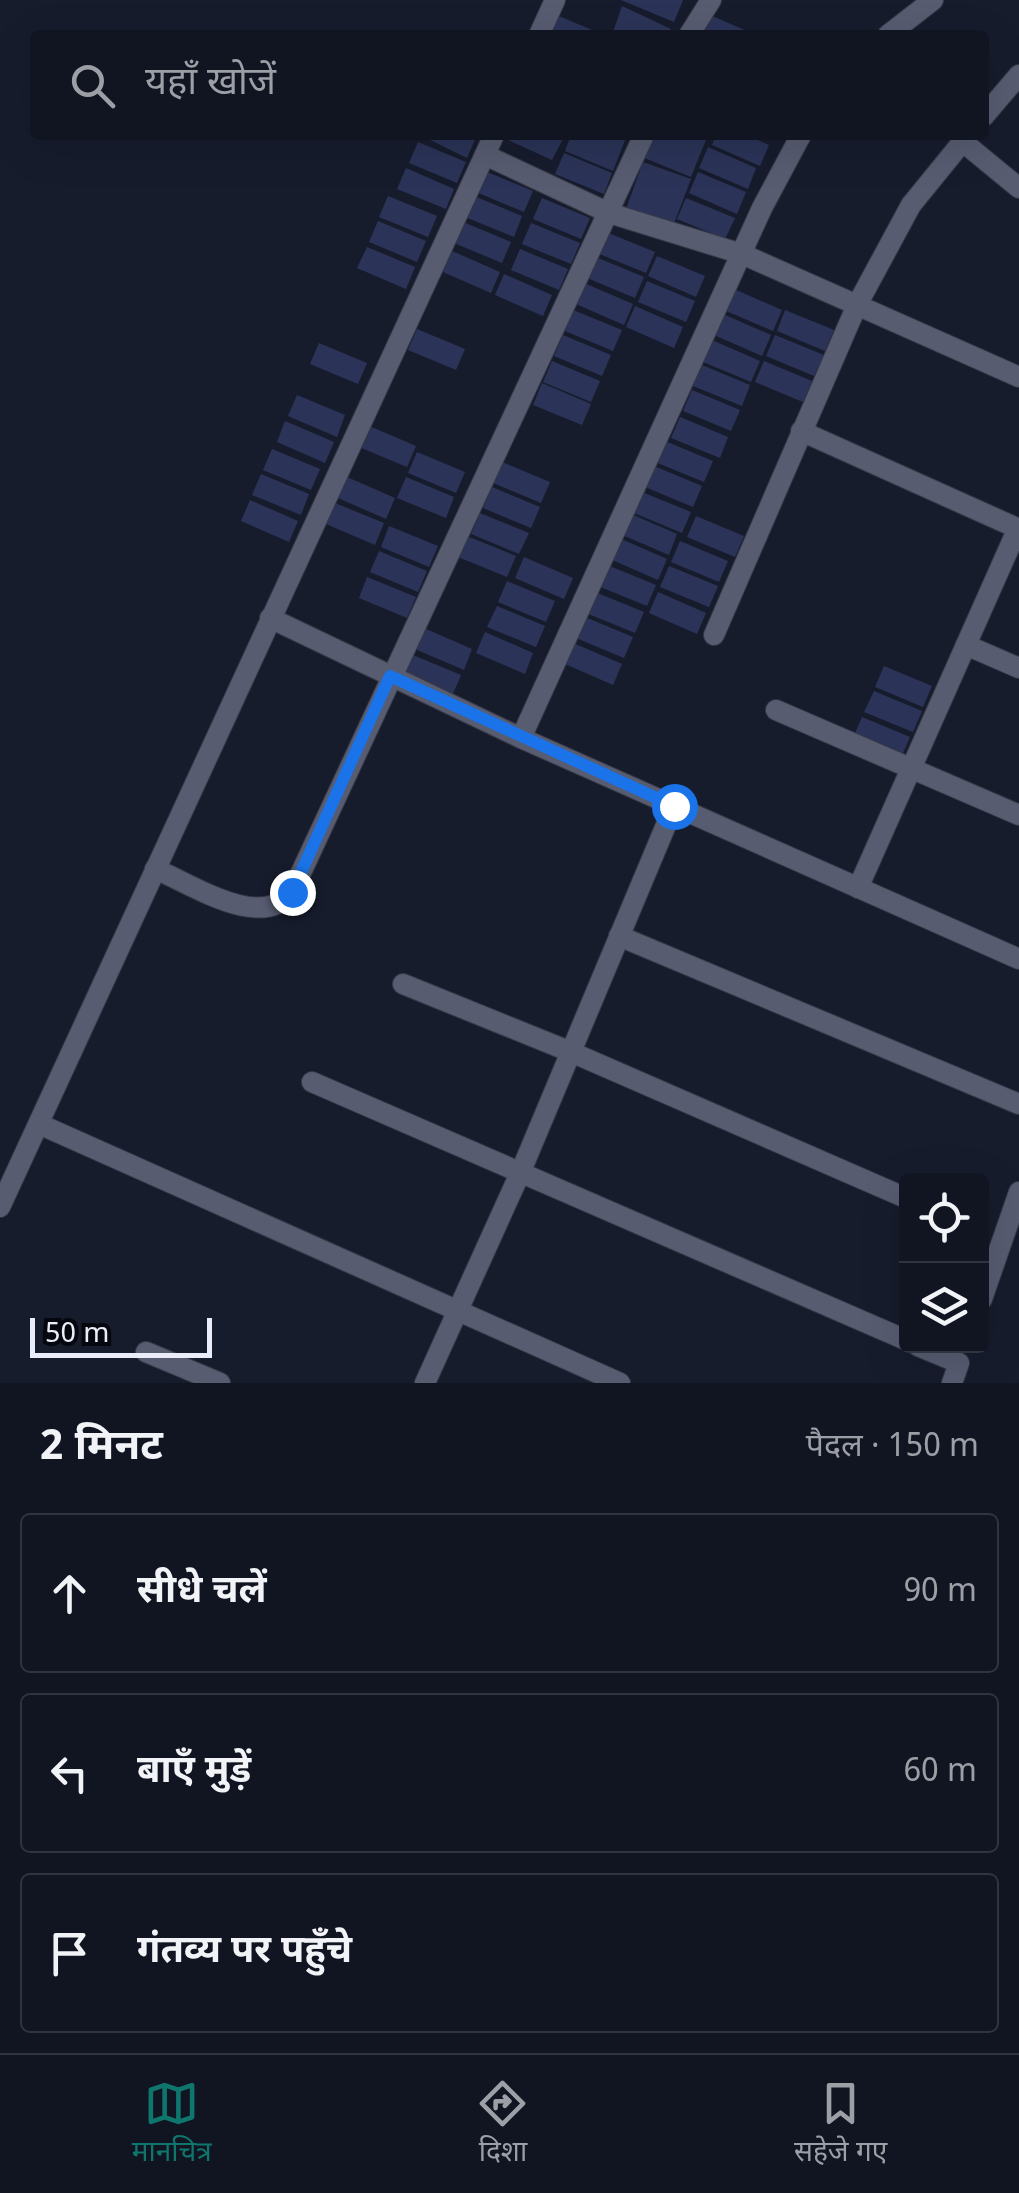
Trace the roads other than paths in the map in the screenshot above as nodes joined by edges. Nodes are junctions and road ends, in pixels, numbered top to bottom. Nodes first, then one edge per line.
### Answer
1 (555, 0) edge
2 (712, 0) edge
3 (933, 0) edge
4 (541, 30) edge
5 (692, 30) edge
6 (894, 30) edge
7 (1019, 74) edge
8 (989, 110) edge
9 (492, 140) edge
10 (642, 140) edge
11 (798, 140) edge
12 (964, 140) edge
13 (968, 140) edge
14 (485, 155) junction
15 (1019, 188) edge
16 (609, 213) junction
17 (742, 254) junction
18 (856, 305) junction
19 (1019, 377) edge
20 (801, 431) junction
21 (1018, 528) edge
22 (270, 618) junction
23 (714, 635) dead end
24 (966, 645) junction
25 (1019, 668) edge
26 (390, 676) junction
27 (776, 710) dead end
28 (520, 738) junction
29 (911, 768) junction
30 (674, 806) junction
31 (1019, 815) edge
32 (156, 869) junction
33 (858, 888) junction
34 (619, 936) junction
35 (1019, 959) edge
36 (403, 984) dead end
37 (571, 1052) junction
38 (312, 1082) dead end
39 (1019, 1104) edge
40 (39, 1124) junction
41 (521, 1171) junction
42 (1019, 1192) edge
43 (899, 1195) edge
44 (0, 1207) edge
45 (989, 1279) edge
46 (458, 1308) junction
47 (899, 1337) edge
48 (146, 1352) dead end
49 (934, 1353) edge
50 (959, 1364) edge
51 (609, 1381) edge
52 (220, 1383) edge
53 (426, 1383) edge

1 - 4 street
2 - 5 street
3 - 6 street
7 - 8 street
9 - 14 street
10 - 16 street
11 - 17 street
12 - 18 street
13 - 15 street
14 - 16 street
14 - 22 street
16 - 17 street
16 - 26 street
17 - 18 street
17 - 28 street
18 - 19 street
18 - 20 street
20 - 21 street
20 - 23 street
21 - 24 street
22 - 26 street
22 - 32 street
24 - 25 street
24 - 29 street
26 - 28 street
26 - 32 street
27 - 29 street
28 - 30 street
29 - 31 street
29 - 33 street
30 - 33 street
30 - 34 street
32 - 40 street
33 - 35 street
34 - 37 street
34 - 39 street
36 - 37 street
37 - 41 street
37 - 43 street
38 - 41 street
40 - 44 street
40 - 46 street
41 - 46 street
41 - 47 street
42 - 45 street
46 - 51 street
46 - 53 street
48 - 52 street
49 - 50 street

